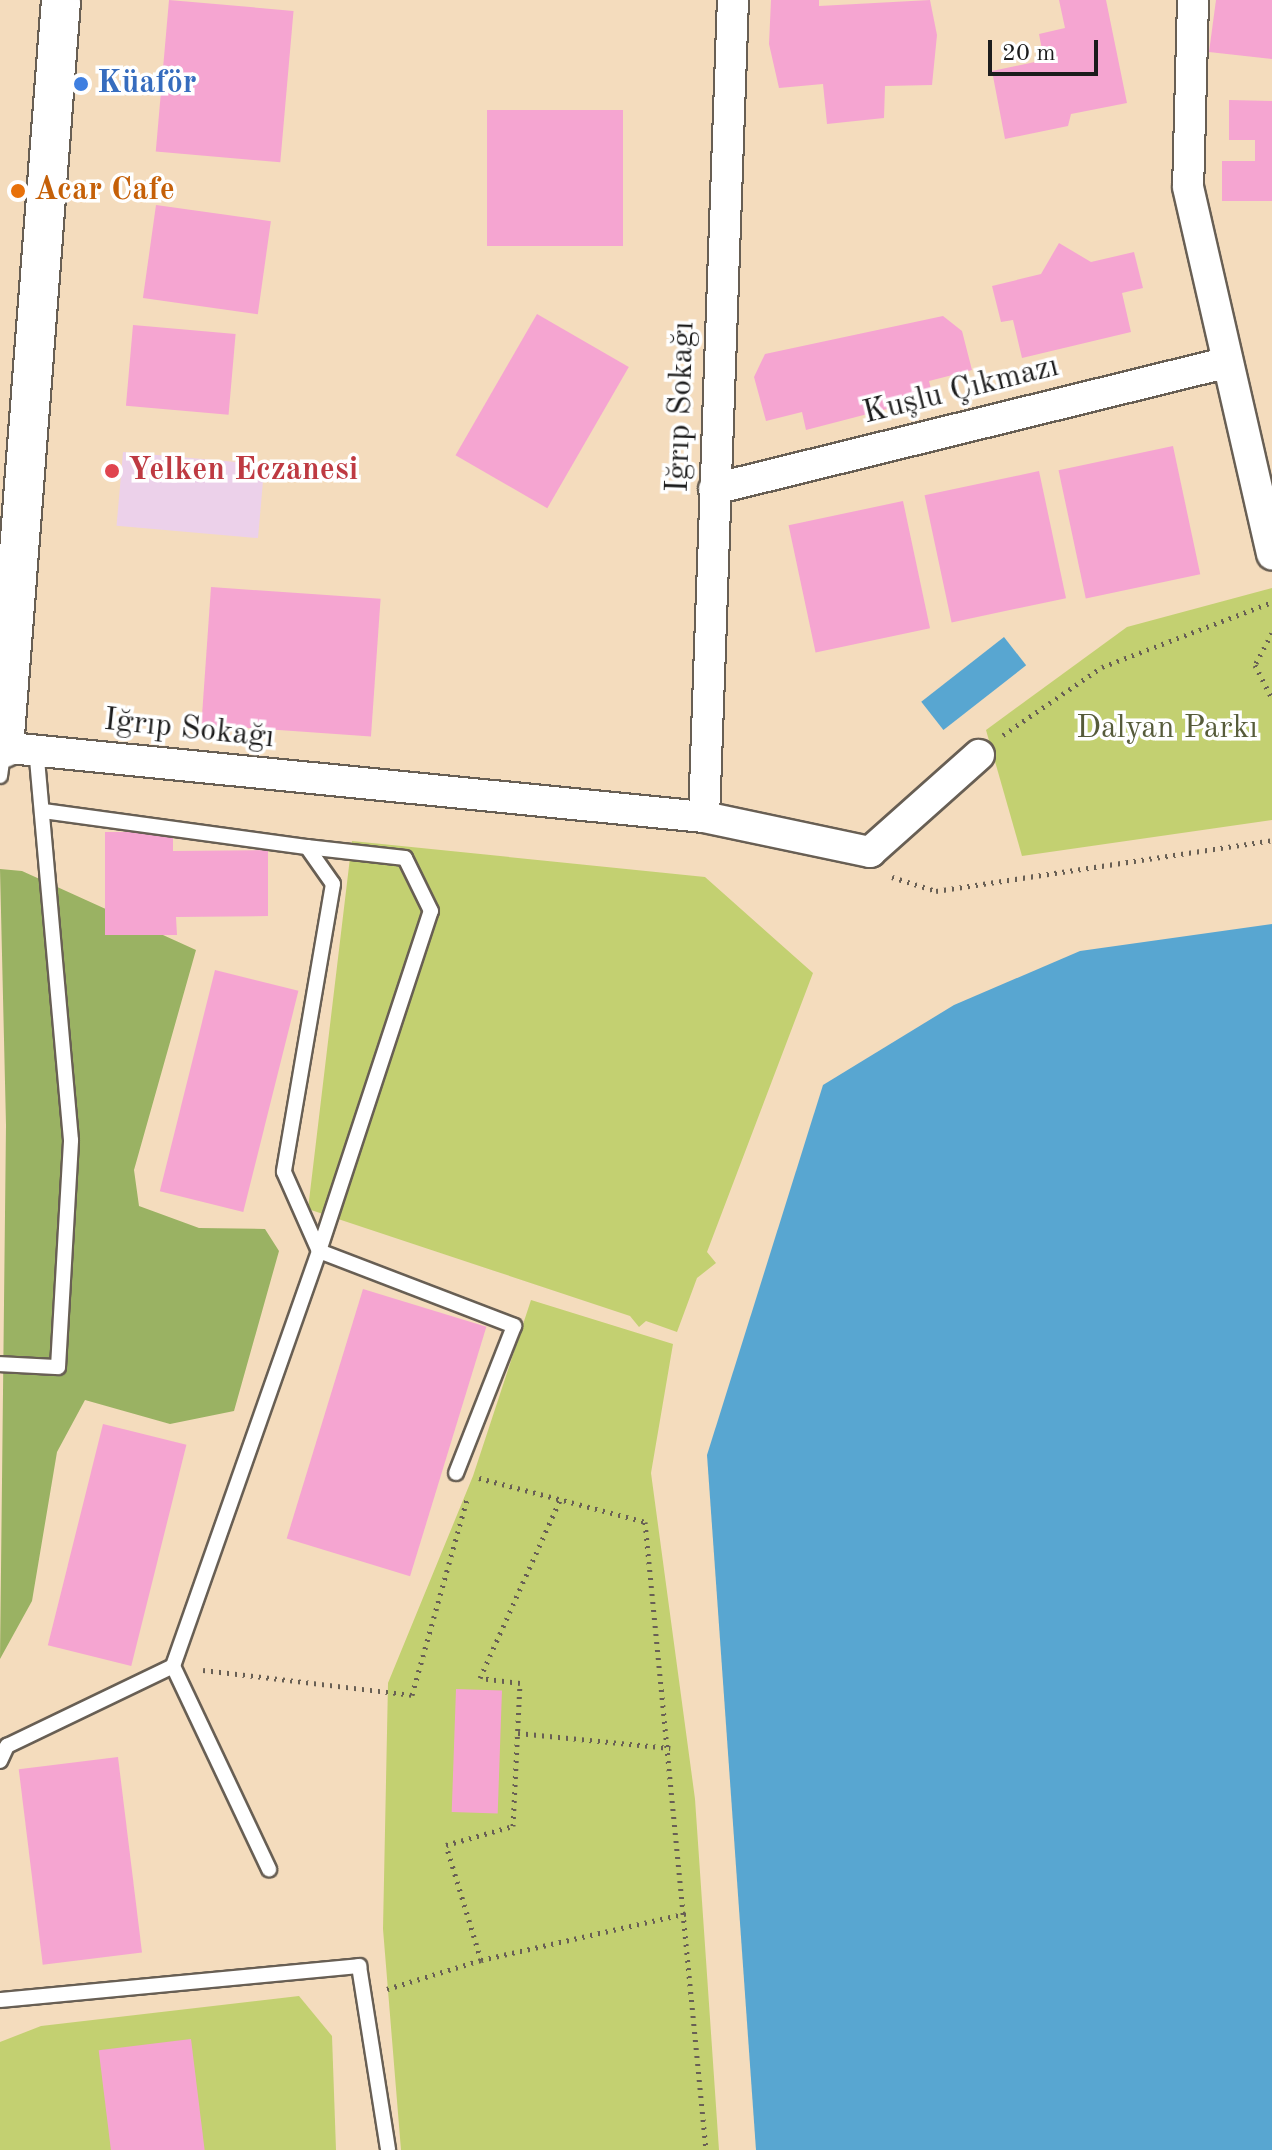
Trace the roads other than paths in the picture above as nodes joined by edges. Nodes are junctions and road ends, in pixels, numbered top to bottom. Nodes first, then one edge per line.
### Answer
1 (61, 0) edge
2 (733, 0) edge
3 (1193, 0) edge
4 (1225, 363) junction
5 (714, 489) junction
6 (1272, 555) edge
7 (10, 755) edge
8 (979, 755) road end
9 (43, 811) junction
10 (704, 817) junction
11 (307, 847) junction
12 (319, 1251) junction
13 (0, 1364) edge
14 (456, 1473) dead end
15 (173, 1666) junction
16 (0, 1761) edge
17 (269, 1869) dead end
18 (0, 2000) edge
19 (388, 2150) edge

1 - 7 street
2 - 5 street, Iğrıp Sokağı
3 - 4 street
4 - 5 street, Kuşlu Çıkmazı
4 - 6 street
5 - 10 street, Iğrıp Sokağı
7 - 9 lane
7 - 10 street, Iğrıp Sokağı
8 - 10 street, Iğrıp Sokağı
9 - 11 lane
9 - 13 lane
11 - 12 lane
11 - 12 lane
12 - 14 lane
12 - 15 lane
15 - 16 lane
15 - 17 lane
18 - 19 lane

